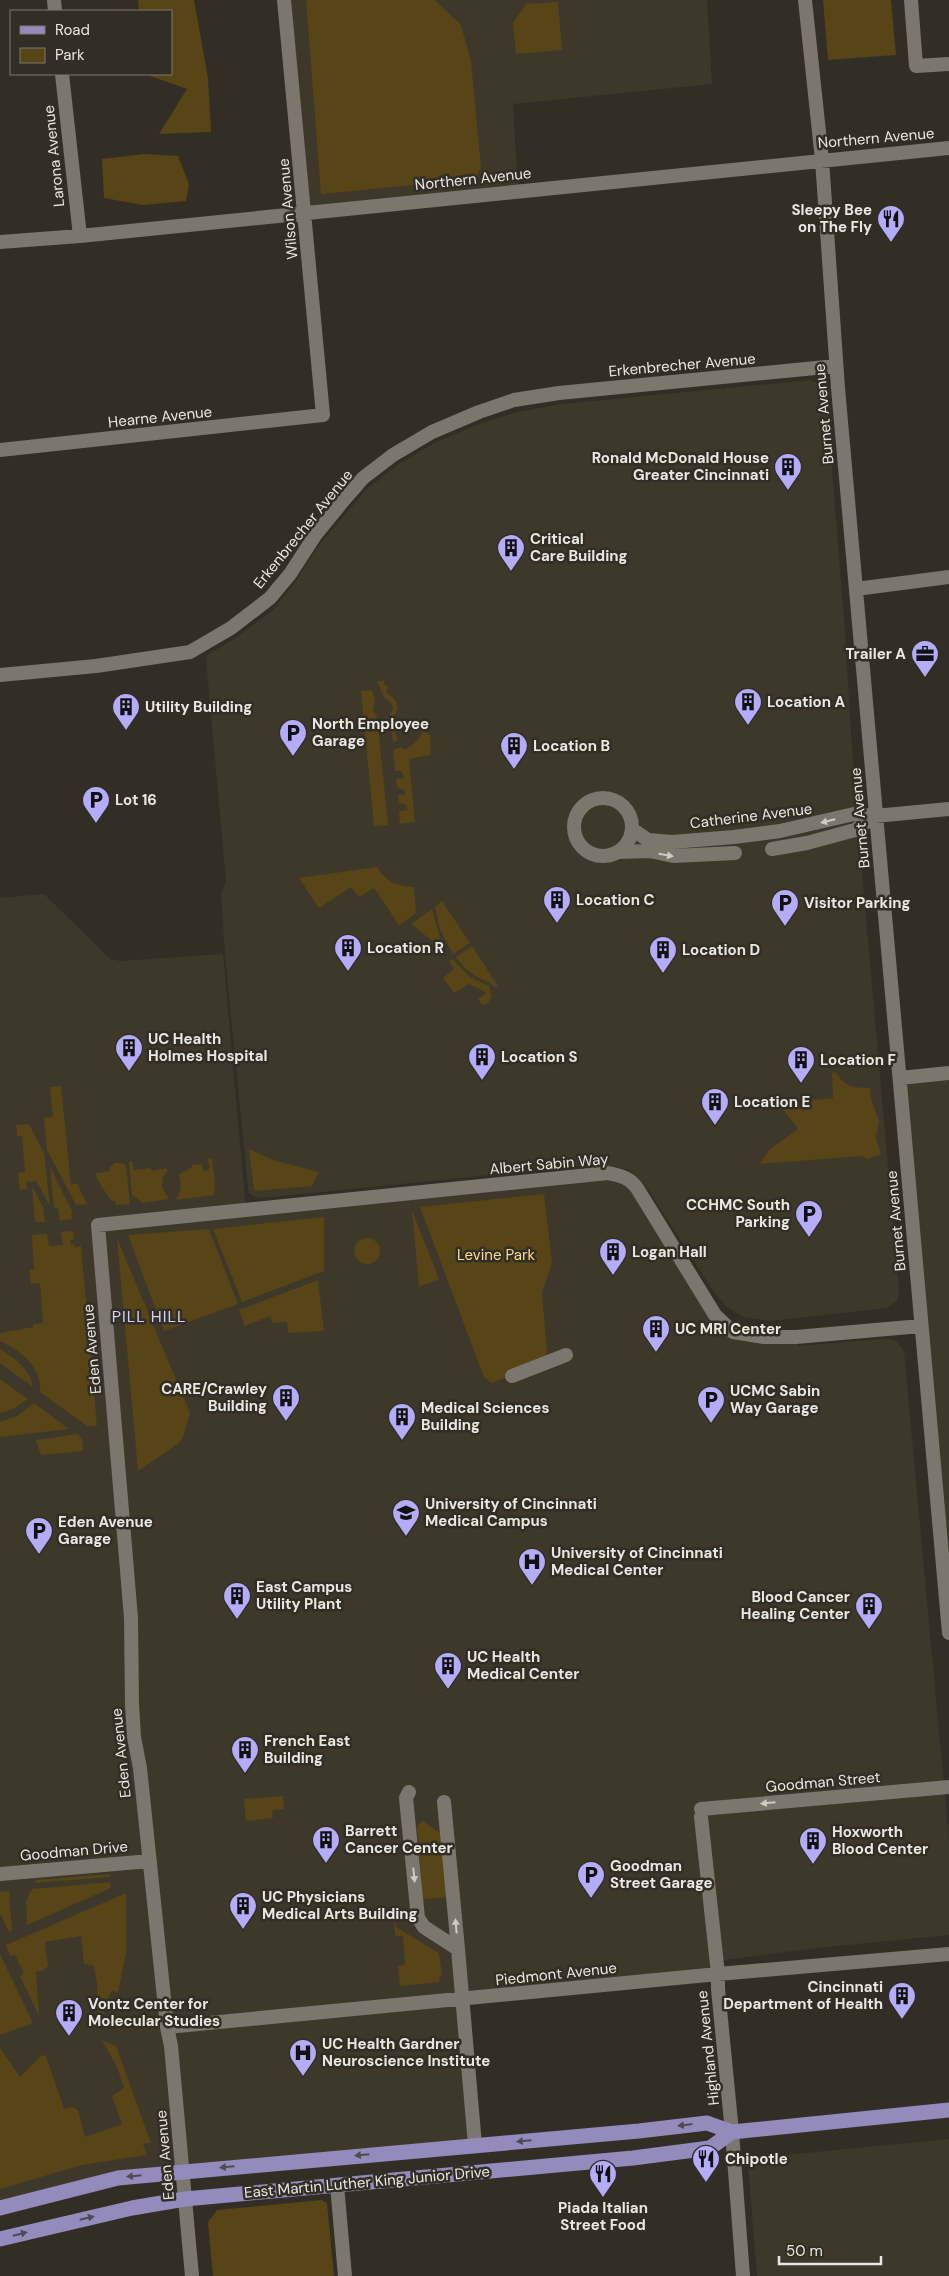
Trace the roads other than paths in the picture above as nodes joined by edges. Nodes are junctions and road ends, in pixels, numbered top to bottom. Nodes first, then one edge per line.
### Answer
1 (284, 0) edge
2 (805, 0) edge
3 (911, 0) edge
4 (949, 64) edge
5 (62, 75) edge
6 (949, 148) edge
7 (822, 160) junction
8 (305, 212) junction
9 (80, 236) junction
10 (0, 242) edge
11 (836, 366) junction
12 (323, 415) joint
13 (0, 450) edge
14 (949, 577) edge
15 (856, 589) junction
16 (0, 675) edge
17 (949, 809) edge
18 (876, 816) junction
19 (632, 829) junction
20 (772, 849) dead end
21 (618, 852) junction
22 (736, 853) dead end
23 (949, 1073) edge
24 (900, 1078) junction
25 (98, 1225) joint
26 (921, 1326) junction
27 (566, 1355) dead end
28 (512, 1376) dead end
29 (949, 1633) edge
30 (949, 1787) edge
31 (409, 1792) dead end
32 (444, 1802) dead end
33 (701, 1813) joint
34 (150, 1861) junction
35 (0, 1874) edge
36 (458, 1949) junction
37 (949, 1954) edge
38 (718, 1974) junction
39 (463, 2000) junction
40 (167, 2027) junction
41 (949, 2110) edge
42 (732, 2132) junction
43 (475, 2145) junction
44 (182, 2171) junction
45 (337, 2185) junction
46 (185, 2199) junction
47 (0, 2208) edge
48 (0, 2239) edge
49 (192, 2276) edge
50 (346, 2276) edge
51 (743, 2276) edge

1 - 8 street, Wilson Avenue
2 - 7 street, Burnet Avenue
3 - 4 street
5 - 9 street, Larona Avenue
6 - 7 street, Northern Avenue
7 - 8 street, Northern Avenue
7 - 11 street, Burnet Avenue
8 - 9 street, Northern Avenue
8 - 12 street, Wilson Avenue
9 - 10 street, Northern Avenue
11 - 15 street, Burnet Avenue
11 - 16 street, Erkenbrecher Avenue
12 - 13 street, Hearne Avenue
14 - 15 street
15 - 18 street, Burnet Avenue
17 - 18 street, Catherine Avenue
18 -> 19 street, Catherine Avenue
18 - 20 street, Catherine Avenue
18 - 24 street, Burnet Avenue
19 - 21 street
19 - 21 street
21 -> 22 street
23 - 24 street
24 - 26 street, Burnet Avenue
25 - 26 street, Albert Sabin Way
25 - 34 street, Eden Avenue
26 - 29 street, Burnet Avenue
27 - 28 street
30 -> 33 street, Goodman Street
31 -> 36 street
36 -> 32 street
33 - 38 street, Highland Avenue
34 - 35 street, Goodman Drive
34 - 40 street, Eden Avenue
36 - 39 street
37 - 38 street, Piedmont Avenue
38 - 39 street, Piedmont Avenue
38 - 42 street, Highland Avenue
39 - 40 street, Piedmont Avenue
39 - 43 street
40 - 44 street, Eden Avenue
41 - 42 main road, East Martin Luther King Junior Drive
42 -> 43 main road, East Martin Luther King Junior Drive
42 - 45 main road, East Martin Luther King Junior Drive
42 - 51 street, Highland Avenue
43 -> 44 main road, East Martin Luther King Junior Drive
44 - 46 street, Eden Avenue
44 -> 47 main road, East Martin Luther King Junior Drive
45 - 46 main road, East Martin Luther King Junior Drive
45 - 50 street
48 -> 46 main road, East Martin Luther King Junior Drive
46 - 49 street, Eden Avenue

